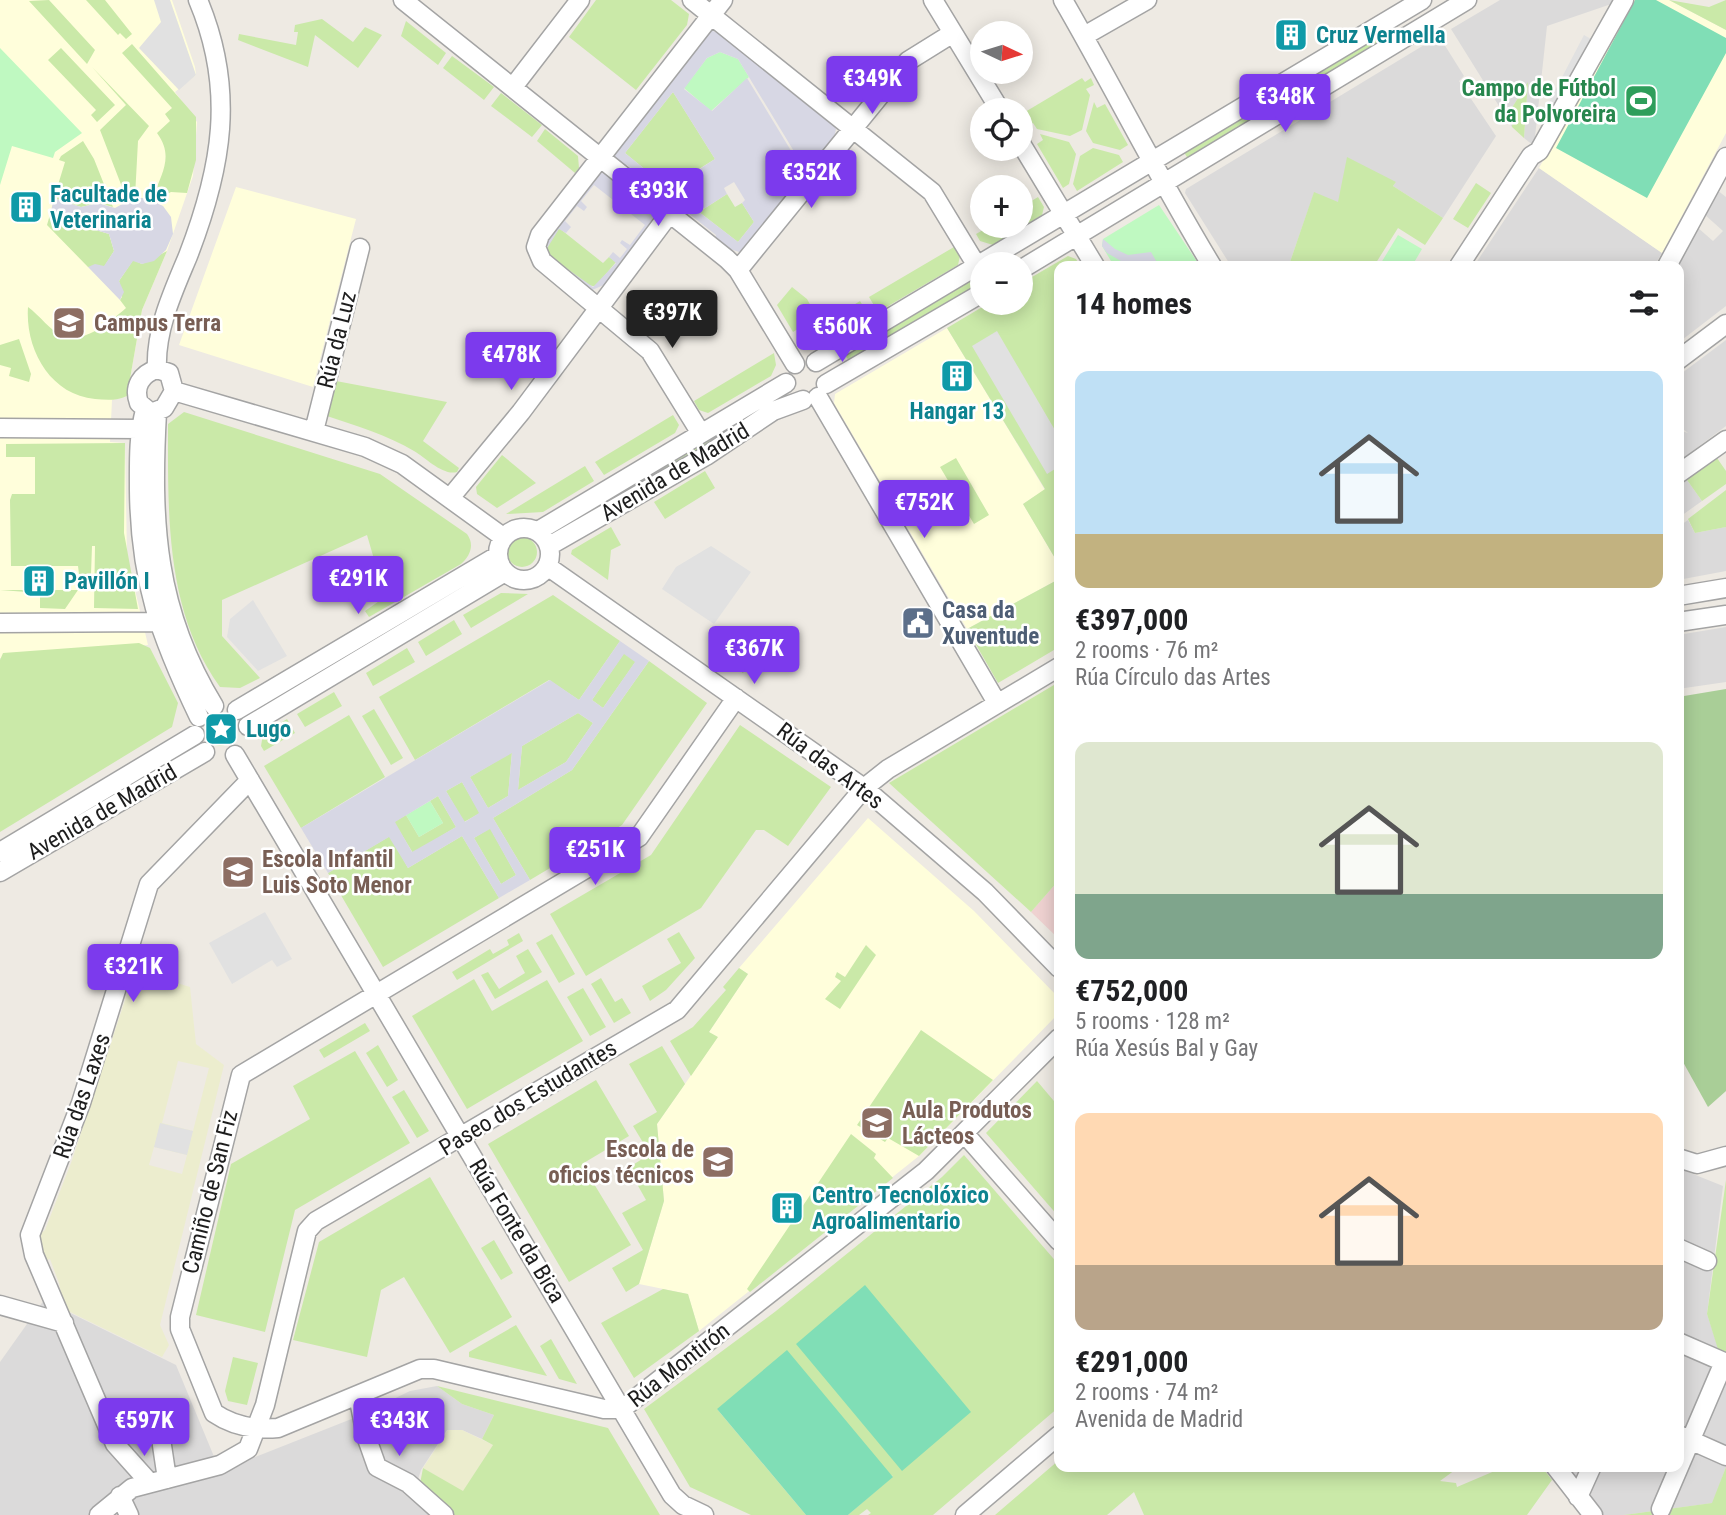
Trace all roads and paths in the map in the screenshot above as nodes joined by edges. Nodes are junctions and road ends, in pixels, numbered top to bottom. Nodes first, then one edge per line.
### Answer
1 (198, 0) edge
2 (402, 0) edge
3 (580, 0) edge
4 (692, 0) edge
5 (723, 0) edge
6 (933, 0) edge
7 (1063, 0) edge
8 (1147, 0) edge
9 (1422, 0) edge
10 (1467, 0) edge
11 (1624, 0) edge
12 (711, 15) junction
13 (953, 33) junction
14 (1084, 36) junction
15 (513, 87) junction
16 (993, 98) edge
17 (853, 126) junction
18 (1726, 157) edge
19 (601, 158) junction
20 (1032, 161) edge
21 (1150, 162) junction
22 (1164, 186) junction
23 (670, 213) junction
24 (1065, 214) junction
25 (1078, 237) junction
26 (360, 248) dead end
27 (1001, 252) edge
28 (970, 254) edge
29 (1092, 261) edge
30 (1209, 261) edge
31 (1462, 261) edge
32 (1670, 261) edge
33 (1033, 263) edge
34 (738, 270) junction
35 (970, 270) edge
36 (970, 300) edge
37 (598, 306) junction
38 (1726, 324) edge
39 (1684, 356) edge
40 (816, 362) junction
41 (795, 364) junction
42 (157, 369) junction
43 (786, 383) junction
44 (174, 391) junction
45 (816, 394) junction
46 (151, 411) junction
47 (0, 428) edge
48 (140, 429) junction
49 (314, 431) junction
50 (701, 432) junction
51 (1726, 440) edge
52 (1684, 470) edge
53 (450, 498) junction
54 (538, 531) junction
55 (503, 537) junction
56 (549, 546) junction
57 (501, 564) junction
58 (547, 566) junction
59 (1726, 588) edge
60 (1684, 595) edge
61 (1726, 615) edge
62 (164, 619) junction
63 (1684, 621) edge
64 (0, 623) edge
65 (1054, 670) edge
66 (736, 698) junction
67 (997, 703) junction
68 (237, 710) junction
69 (207, 711) junction
70 (248, 726) junction
71 (195, 735) junction
72 (205, 752) junction
73 (235, 755) junction
74 (250, 780) junction
75 (864, 788) junction
76 (0, 852) edge
77 (0, 872) edge
78 (1054, 963) edge
79 (377, 995) junction
80 (1054, 1043) edge
81 (964, 1133) junction
82 (462, 1137) junction
83 (1726, 1156) edge
84 (1684, 1160) edge
85 (1054, 1235) edge
86 (1684, 1251) edge
87 (1707, 1261) dead end
88 (0, 1306) edge
89 (64, 1323) junction
90 (1684, 1345) edge
91 (358, 1395) junction
92 (622, 1409) junction
93 (258, 1430) junction
94 (160, 1432) dead end
95 (1684, 1437) edge
96 (1054, 1439) edge
97 (1726, 1456) edge
98 (1559, 1472) edge
99 (1589, 1472) edge
100 (1673, 1472) edge
101 (158, 1481) junction
102 (120, 1496) junction
103 (1578, 1497) junction
104 (1661, 1509) dead end
105 (99, 1515) edge
106 (129, 1515) edge
107 (444, 1515) edge
108 (704, 1515) edge
109 (965, 1515) edge
110 (1593, 1515) edge

1 - 42 street
2 - 15 street
3 - 15 street
4 - 12 street
5 - 12 street
6 - 13 street
7 - 14 street
8 - 14 street
9 - 21 street
10 - 22 street
11 - 31 street
12 - 17 street
12 - 19 street
13 - 16 street
13 - 17 street
14 - 21 street
15 - 19 street
17 - 28 street
17 - 34 street
18 - 32 street
19 - 23 street
19 - 37 street
20 - 24 street
21 - 22 street
21 - 24 street
22 - 25 street
22 - 30 street
23 - 34 street
23 - 37 street
24 - 25 street
24 - 27 street
25 - 29 street
25 - 33 street
26 - 49 street, Rúa da Luz
34 - 41 street
35 - 40 street
36 - 45 street, Avenida de Madrid
37 - 50 street
37 - 53 street
38 - 39 street
40 - 41 street
40 - 45 street
41 - 43 street
42 - 44 street
42 - 46 street
43 - 45 street
43 - 50 street, Avenida de Madrid
44 - 46 street
44 - 49 street
45 - 56 street, Avenida de Madrid
45 - 67 street
46 - 48 street
46 - 62 street
47 - 48 street
48 - 62 street
49 - 53 street
50 - 54 street, Avenida de Madrid
51 - 52 street
53 - 55 street
54 - 55 street
54 - 56 street
55 - 57 street
56 - 58 street
57 - 58 street
57 - 68 street
57 - 70 street
58 - 66 street, Rúa das Artes
59 - 60 street
61 - 63 street
62 - 64 street
62 - 69 street
65 - 67 street, Paseo dos Estudantes
66 - 75 street, Rúa das Artes
66 - 79 street, Camiño de San Fiz
67 - 75 street, Paseo dos Estudantes
68 - 69 street
68 - 70 street
69 - 71 street
70 - 73 street
71 - 72 street
71 - 76 street, Avenida de Madrid
72 - 73 street
72 - 77 street, Avenida de Madrid
73 - 74 street, Rúa Fonte da Bica
74 - 79 street, Rúa Fonte da Bica
74 - 89 street, Rúa das Laxes
75 - 78 street, Rúa das Artes
75 - 82 street, Paseo dos Estudantes
79 - 82 street, Rúa Fonte da Bica
79 - 93 street, Camiño de San Fiz
80 - 81 street, Rúa Montirón
81 - 85 street
81 - 92 street, Rúa Montirón
82 - 92 street, Rúa Fonte da Bica
82 - 93 street, Paseo dos Estudantes
83 - 84 street
86 - 87 street
88 - 89 street
89 - 101 street
90 - 95 street
91 - 92 street, Rúa Montirón
91 - 93 street, Rúa Montirón
91 - 107 street
92 - 108 street, Rúa Fonte da Bica
93 - 101 street
94 - 101 street
95 - 97 street
96 - 109 street
98 - 103 street
99 - 103 street
100 - 104 street
101 - 102 street
102 - 105 street
102 - 106 street
103 - 110 street

